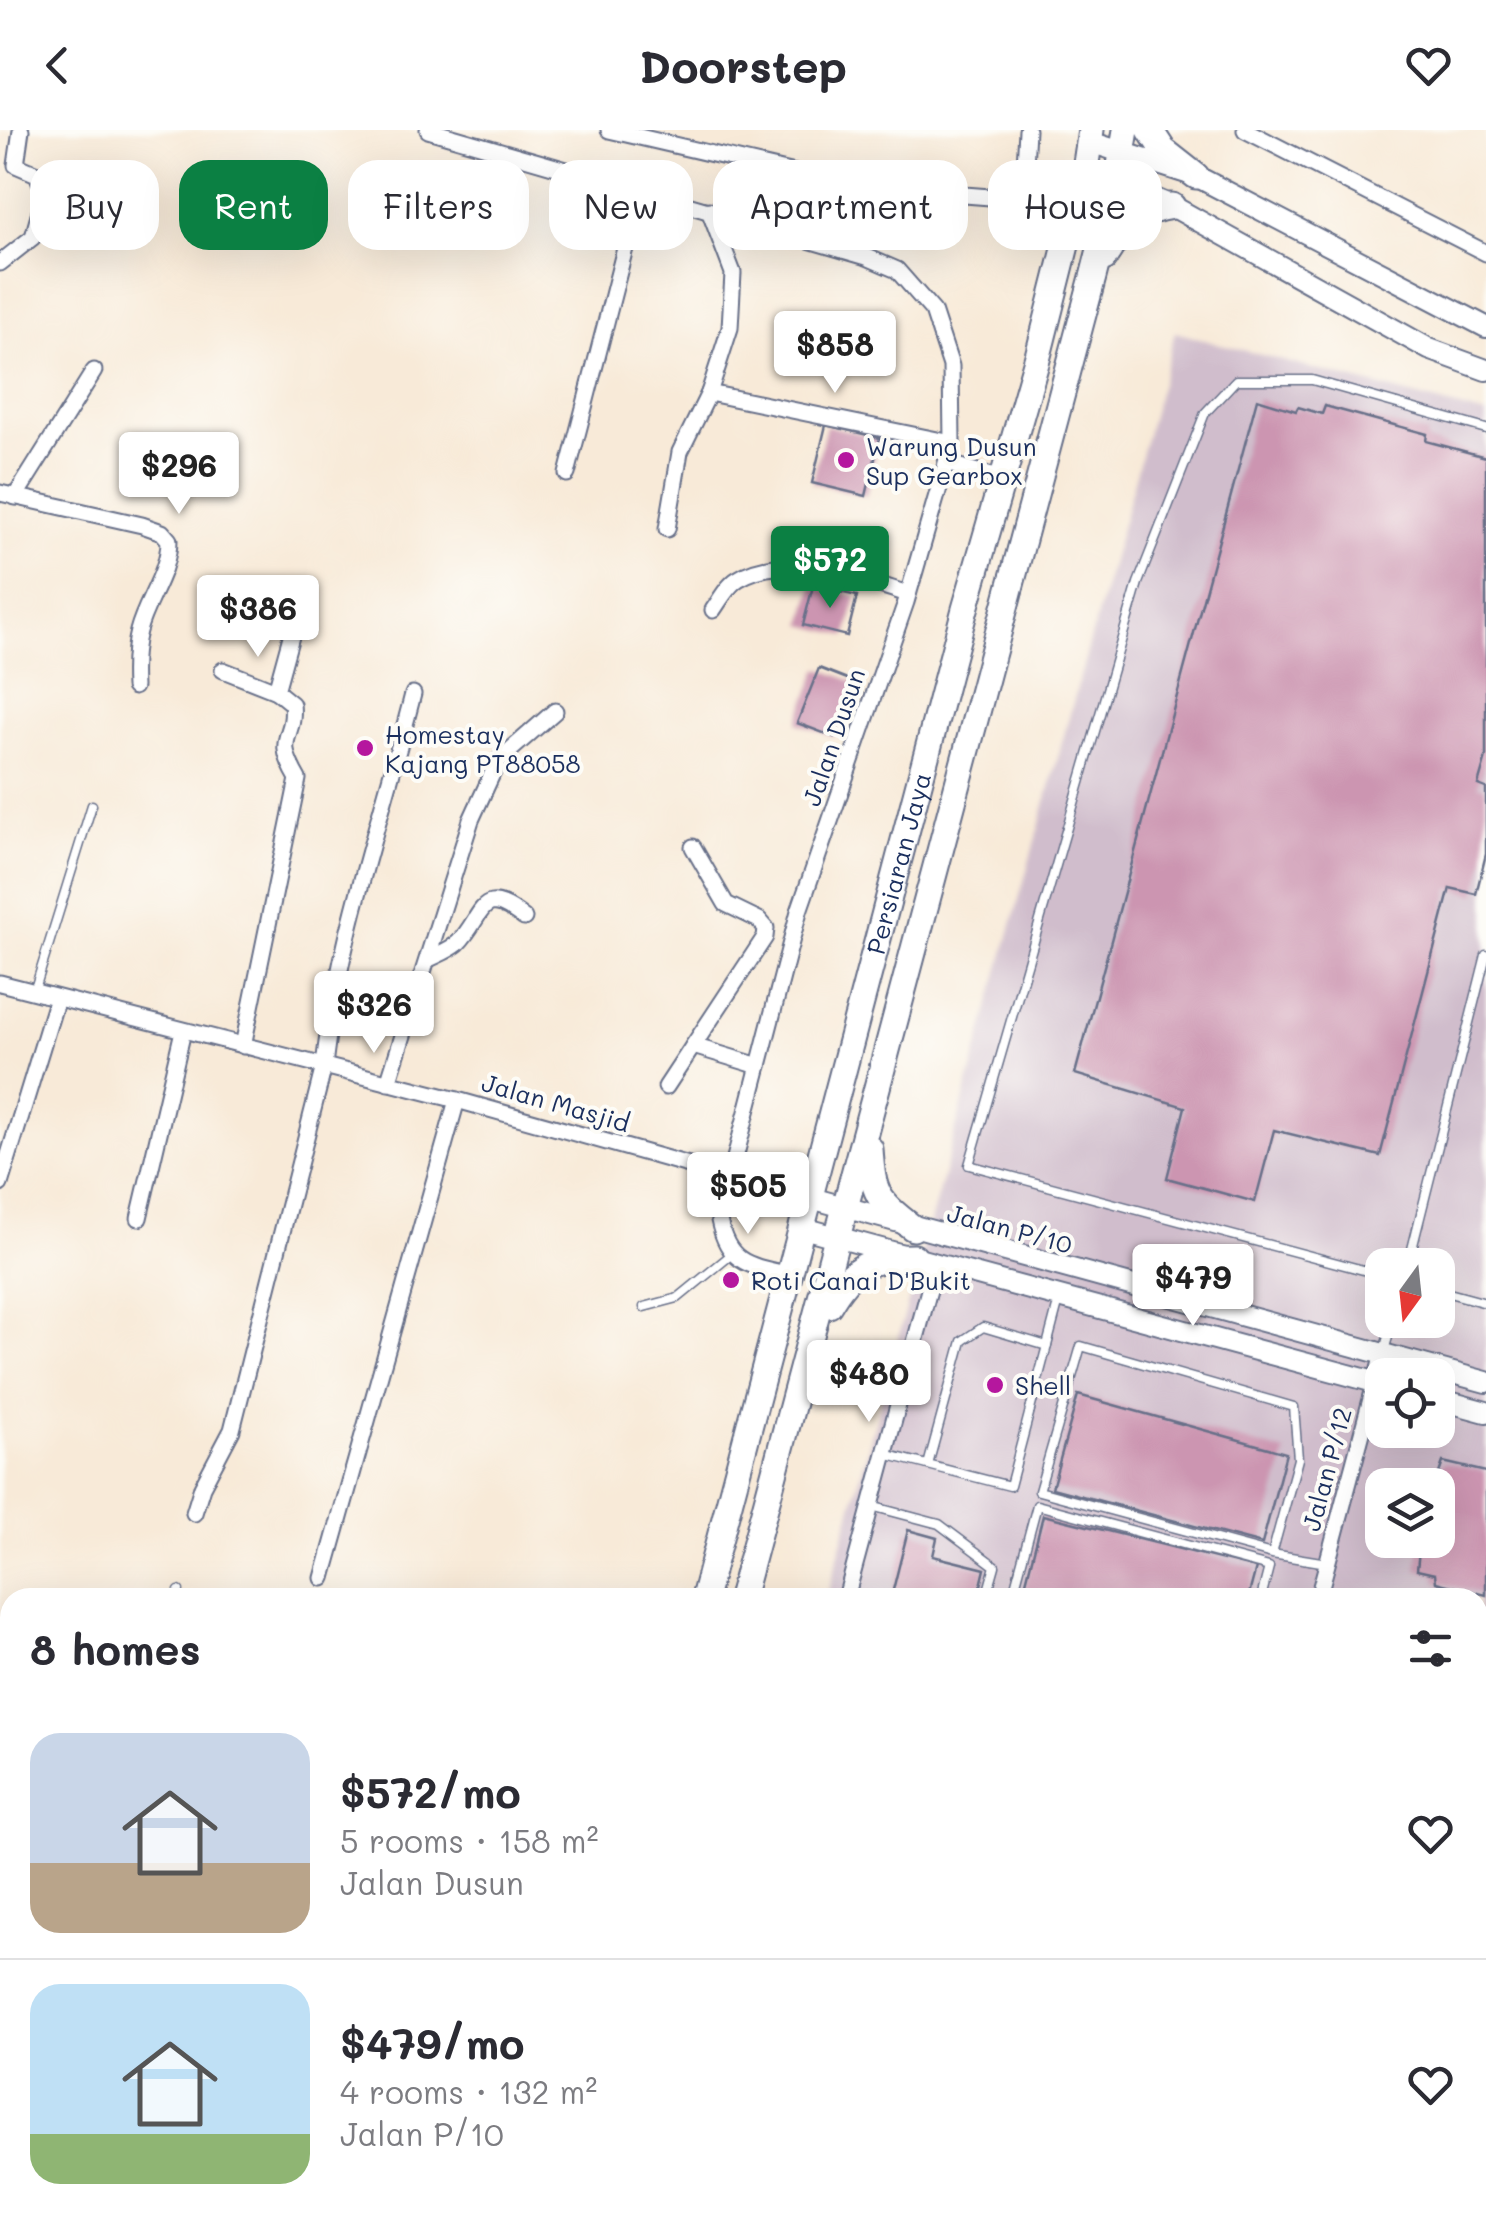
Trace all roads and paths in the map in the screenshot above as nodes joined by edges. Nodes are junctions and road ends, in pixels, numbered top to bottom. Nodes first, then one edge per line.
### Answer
1 (20, 130) edge
2 (428, 130) edge
3 (609, 130) edge
4 (1027, 130) edge
5 (1150, 130) edge
6 (1245, 130) edge
7 (1091, 136) edge
8 (1125, 141) edge
9 (549, 164) edge
10 (1196, 176) junction
11 (1162, 202) edge
12 (693, 205) edge
13 (1172, 206) junction
14 (710, 210) junction
15 (625, 250) edge
16 (1065, 250) edge
17 (1100, 250) edge
18 (1486, 254) edge
19 (0, 262) edge
20 (1093, 277) junction
21 (1486, 326) edge
22 (1486, 370) edge
23 (94, 371) dead end
24 (709, 393) junction
25 (1486, 429) edge
26 (952, 442) junction
27 (946, 463) junction
28 (567, 474) dead end
29 (1002, 479) junction
30 (8, 495) edge
31 (667, 529) dead end
32 (908, 594) junction
33 (713, 610) dead end
34 (296, 618) dead end
35 (223, 670) dead end
36 (134, 688) dead end
37 (276, 691) junction
38 (413, 694) dead end
39 (555, 711) dead end
40 (92, 805) dead end
41 (693, 847) dead end
42 (524, 918) dead end
43 (1486, 955) edge
44 (429, 959) junction
45 (0, 982) edge
46 (34, 992) junction
47 (56, 998) junction
48 (184, 1031) junction
49 (243, 1046) junction
50 (693, 1046) junction
51 (324, 1066) junction
52 (758, 1066) junction
53 (388, 1083) junction
54 (666, 1087) dead end
55 (457, 1100) junction
56 (869, 1124) junction
57 (729, 1183) junction
58 (0, 1184) edge
59 (811, 1198) junction
60 (847, 1209) junction
61 (139, 1218) dead end
62 (803, 1228) junction
63 (913, 1228) junction
64 (840, 1238) junction
65 (1412, 1248) edge
66 (732, 1254) junction
67 (925, 1260) junction
68 (1365, 1271) edge
69 (791, 1275) junction
70 (1455, 1295) edge
71 (1060, 1296) junction
72 (1486, 1303) edge
73 (644, 1307) dead end
74 (812, 1337) junction
75 (1387, 1338) edge
76 (1046, 1346) junction
77 (1383, 1354) junction
78 (1382, 1358) edge
79 (1365, 1379) edge
80 (1486, 1382) edge
81 (1455, 1404) edge
82 (1486, 1412) edge
83 (1365, 1431) edge
84 (885, 1454) junction
85 (928, 1465) junction
86 (871, 1506) junction
87 (194, 1513) dead end
88 (1272, 1554) junction
89 (1327, 1563) junction
90 (323, 1578) dead end
91 (707, 1588) edge
92 (749, 1588) edge
93 (849, 1588) edge
94 (989, 1588) edge
95 (1015, 1588) edge
96 (1265, 1588) edge
97 (1321, 1588) edge

1 - 19 street
2 - 9 street, Jalan Dusun
3 - 4 street
5 - 10 main road
6 - 18 street
7 - 8 street
8 - 10 street
10 - 21 street
11 - 13 street
12 - 14 street, Jalan Dusun
13 - 20 main road
13 - 22 street
14 - 24 street
14 - 26 street, Jalan Dusun
15 - 28 street
16 - 29 main road, Persiaran Jaya
17 - 20 main road, Persiaran Jaya
20 - 56 main road, Persiaran Jaya
23 - 30 street
24 - 26 street
24 - 31 street
25 - 68 lane
26 - 27 street, Jalan Dusun
27 - 29 street
27 - 32 street, Jalan Dusun
29 - 59 main road, Persiaran Jaya
30 - 36 street
32 - 33 street
32 - 52 street, Jalan Dusun
34 - 37 street
35 - 37 street
37 - 49 street
38 - 51 street
39 - 44 street
40 - 46 lane
41 - 50 street
42 - 44 street
43 - 65 lane
44 - 53 street
45 - 46 street, Jalan Masjid
46 - 47 street, Jalan Masjid
47 - 48 street, Jalan Masjid
47 - 58 street
48 - 49 street, Jalan Masjid
48 - 61 street
49 - 51 street, Jalan Masjid
50 - 52 street
50 - 54 street
51 - 53 street, Jalan Masjid
51 - 87 street
52 - 57 street, Jalan Dusun
53 - 55 street, Jalan Masjid
55 - 57 street, Jalan Masjid
55 - 90 street
56 - 60 main road, Persiaran Jaya
56 - 63 main road
57 - 66 street
59 - 60 street, Jalan P/10
59 - 62 main road, Persiaran Jaya
60 - 63 street, Jalan P/10
60 - 64 main road, Persiaran Jaya
62 - 64 street, Jalan P/10
62 - 69 main road, Persiaran Jaya
63 - 77 street, Jalan P/10
64 - 67 street, Jalan P/10
64 - 74 main road, Persiaran Jaya
66 - 69 street
66 - 73 lane
67 - 71 street, Jalan P/10
67 - 74 main road
67 - 84 street
69 - 91 main road, Persiaran Jaya
70 - 72 lane
71 - 76 lane
71 - 79 street, Jalan P/10
74 - 92 main road, Persiaran Jaya
75 - 77 lane
76 - 85 lane
76 - 85 lane
77 - 78 street, Jalan P/12
77 - 80 street, Jalan P/10
81 - 82 street
83 - 89 street, Jalan P/12
84 - 85 lane
84 - 86 street
86 - 93 street
86 - 94 lane
88 - 88 lane
88 - 89 lane
89 - 97 street, Jalan P/12
95 - 96 lane

